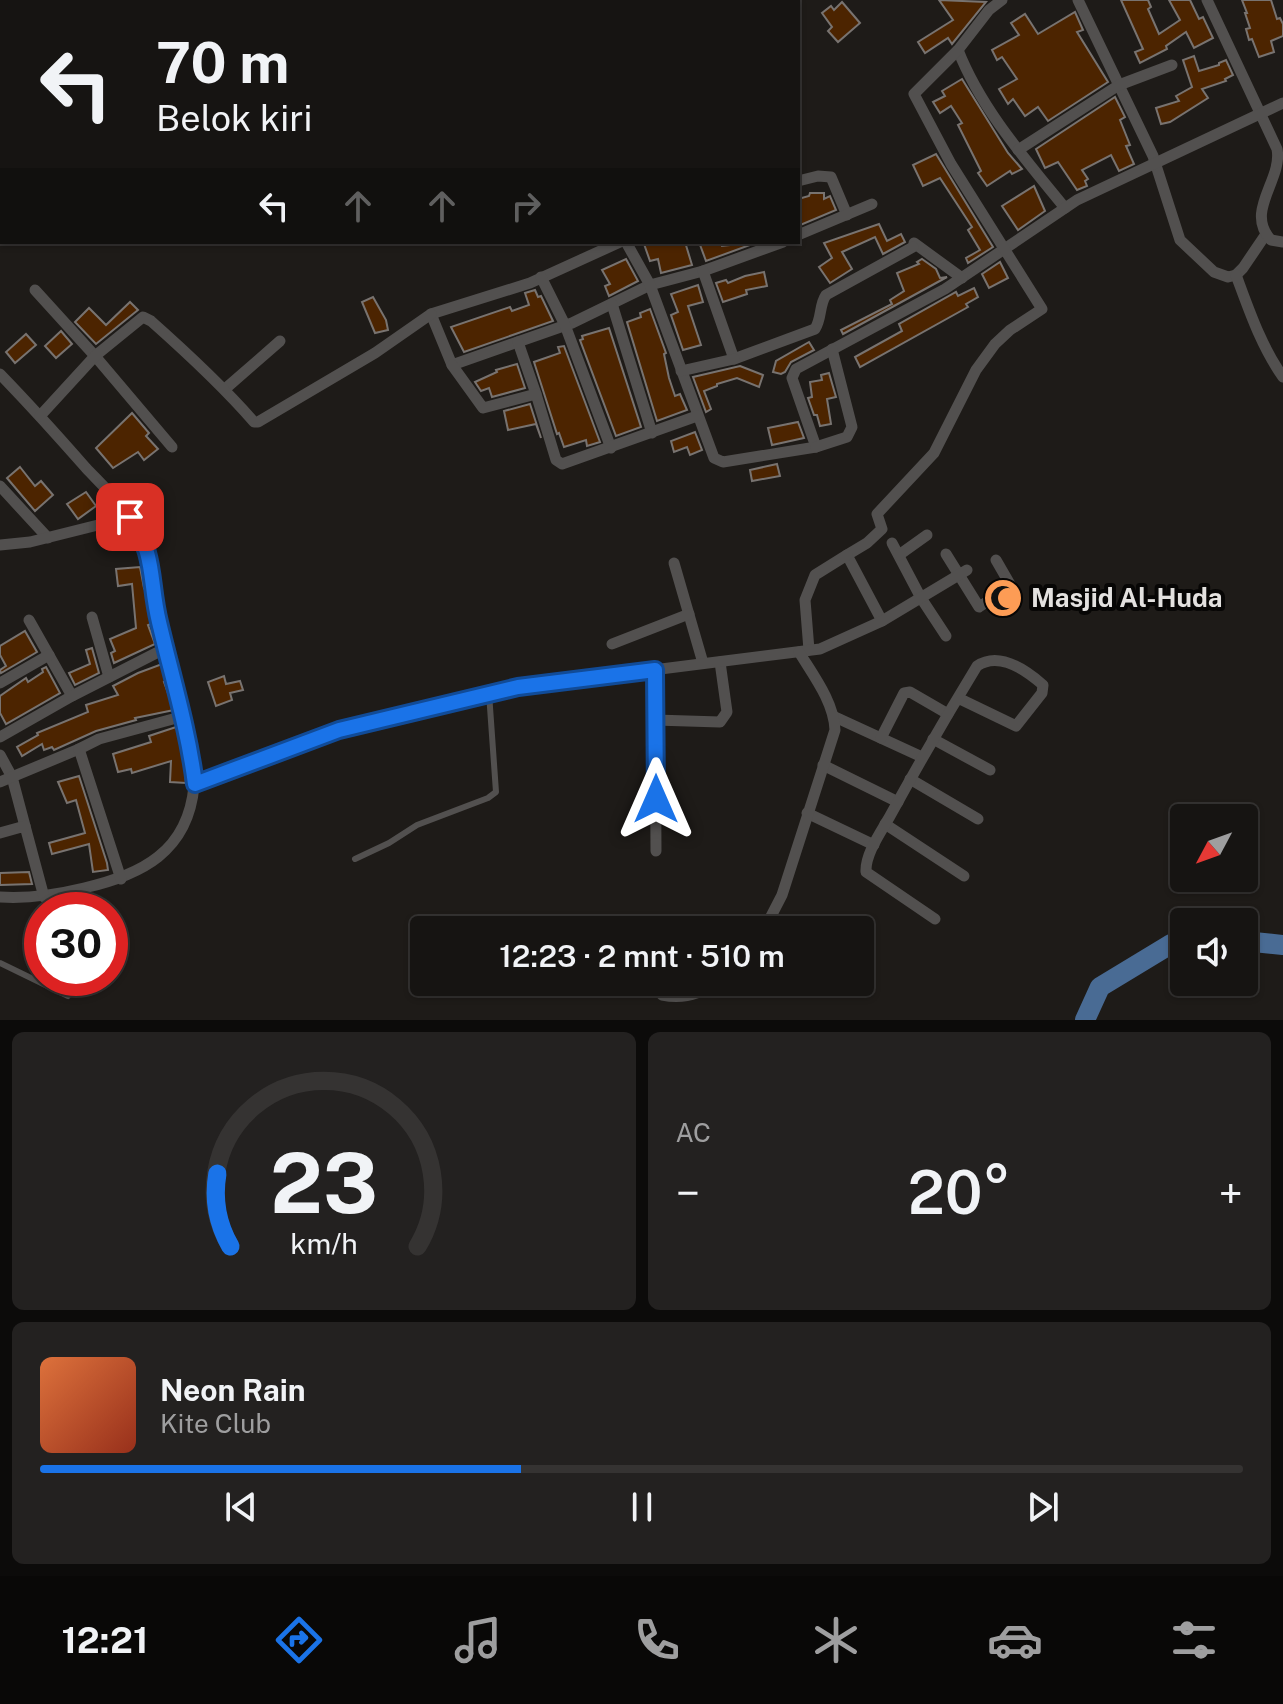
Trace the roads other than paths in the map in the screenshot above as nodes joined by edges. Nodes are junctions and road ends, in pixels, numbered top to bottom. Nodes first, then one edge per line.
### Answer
1 (1002, 0) edge
2 (1078, 0) edge
3 (1207, 0) edge
4 (958, 50) junction
5 (1172, 65) dead end
6 (1119, 85) junction
7 (1283, 103) edge
8 (1261, 113) junction
9 (1018, 150) junction
10 (1154, 163) junction
11 (800, 180) edge
12 (872, 204) dead end
13 (1065, 208) junction
14 (847, 215) junction
15 (800, 234) edge
16 (1266, 234) junction
17 (1283, 242) edge
18 (615, 244) edge
19 (627, 244) edge
20 (777, 244) edge
21 (1006, 248) junction
22 (703, 271) junction
23 (1236, 275) junction
24 (541, 277) junction
25 (962, 278) junction
26 (650, 285) junction
27 (35, 290) dead end
28 (612, 304) junction
29 (431, 314) junction
30 (565, 325) junction
31 (280, 341) dead end
32 (518, 342) junction
33 (832, 349) junction
34 (95, 356) junction
35 (734, 359) junction
36 (452, 365) junction
37 (681, 371) junction
38 (0, 374) edge
39 (1283, 377) edge
40 (225, 389) junction
41 (536, 394) junction
42 (40, 416) junction
43 (697, 416) junction
44 (652, 433) junction
45 (172, 447) dead end
46 (816, 447) junction
47 (611, 448) junction
48 (0, 486) edge
49 (130, 517) junction
50 (927, 535) dead end
51 (48, 538) junction
52 (892, 543) dead end
53 (0, 545) edge
54 (946, 554) dead end
55 (847, 555) junction
56 (899, 555) junction
57 (996, 560) dead end
58 (674, 563) dead end
59 (963, 572) junction
60 (921, 598) junction
61 (689, 614) junction
62 (92, 617) dead end
63 (29, 620) dead end
64 (882, 621) junction
65 (946, 636) dead end
66 (612, 644) dead end
67 (166, 648) junction
68 (804, 651) junction
69 (49, 655) junction
70 (720, 662) junction
71 (703, 663) junction
72 (655, 670) junction
73 (109, 677) junction
74 (0, 683) edge
75 (489, 693) junction
76 (72, 696) junction
77 (958, 698) junction
78 (948, 714) junction
79 (184, 716) junction
80 (835, 717) junction
81 (655, 720) junction
82 (0, 737) edge
83 (881, 738) junction
84 (933, 739) junction
85 (79, 749) junction
86 (0, 755) edge
87 (922, 757) junction
88 (823, 765) junction
89 (990, 770) dead end
90 (12, 777) junction
91 (910, 779) junction
92 (0, 782) edge
93 (195, 784) junction
94 (898, 802) junction
95 (807, 813) junction
96 (978, 819) dead end
97 (885, 824) junction
98 (25, 826) junction
99 (0, 833) edge
100 (874, 845) junction
101 (656, 851) dead end
102 (355, 859) dead end
103 (964, 876) dead end
104 (121, 879) junction
105 (43, 892) edge
106 (65, 892) edge
107 (0, 897) edge
108 (24, 897) edge
109 (771, 916) edge
110 (935, 919) dead end
111 (0, 963) edge
112 (24, 975) edge

1 - 4 street
2 - 6 street
3 - 8 street
4 - 9 street
4 - 21 street
5 - 6 street
6 - 9 street
6 - 10 street
7 - 8 street
8 - 10 street
8 - 16 street
9 - 13 street
10 - 13 street
10 - 23 street
11 - 14 street
12 - 14 street
13 - 21 street
14 - 15 street
16 - 17 street
16 - 23 street
18 - 24 street
19 - 26 street
20 - 22 street
21 - 25 street
21 - 55 street
22 - 26 street
22 - 35 street
23 - 39 street
24 - 29 street
24 - 30 street
25 - 33 street
25 - 35 street
26 - 28 street
26 - 37 street
27 - 34 street
28 - 30 street
28 - 44 street
29 - 36 street
29 - 40 street
30 - 32 street
30 - 47 street
31 - 40 street
32 - 36 street
32 - 41 street
33 - 46 street
33 - 46 street
34 - 40 street
34 - 42 street
34 - 45 street
35 - 37 street
36 - 41 street
37 - 43 street
38 - 42 street
41 - 47 street
42 - 49 street
43 - 44 street
43 - 46 street
44 - 47 street
48 - 51 street
49 - 51 street
49 - 67 street
50 - 56 street
51 - 53 street
52 - 56 street
54 - 59 street
55 - 64 street
55 - 68 street
56 - 60 street
57 - 59 street
58 - 61 street
59 - 60 street
60 - 64 street
60 - 65 street
61 - 66 street
61 - 71 street
62 - 73 street
63 - 69 street
64 - 68 street
67 - 73 street
67 - 79 street
68 - 70 street
68 - 80 street
69 - 74 street
69 - 76 street
70 - 71 street
70 - 81 street
71 - 72 street
72 - 75 street
72 - 81 street
73 - 76 street
75 - 93 street
75 - 102 lane
76 - 82 street
77 - 77 street
77 - 78 street
78 - 83 street
78 - 84 street
79 - 85 street
79 - 93 street
80 - 83 street
80 - 88 street
81 - 101 street
83 - 87 street
84 - 87 street
84 - 89 street
85 - 90 street
85 - 104 street
86 - 90 street
87 - 91 street
88 - 94 street
88 - 95 street
90 - 92 street
90 - 98 street
91 - 94 street
91 - 96 street
93 - 104 street
94 - 97 street
95 - 100 street
95 - 109 street
97 - 100 street
97 - 103 street
98 - 99 street
98 - 105 street
100 - 110 street
104 - 106 street
107 - 108 street
111 - 112 lane

